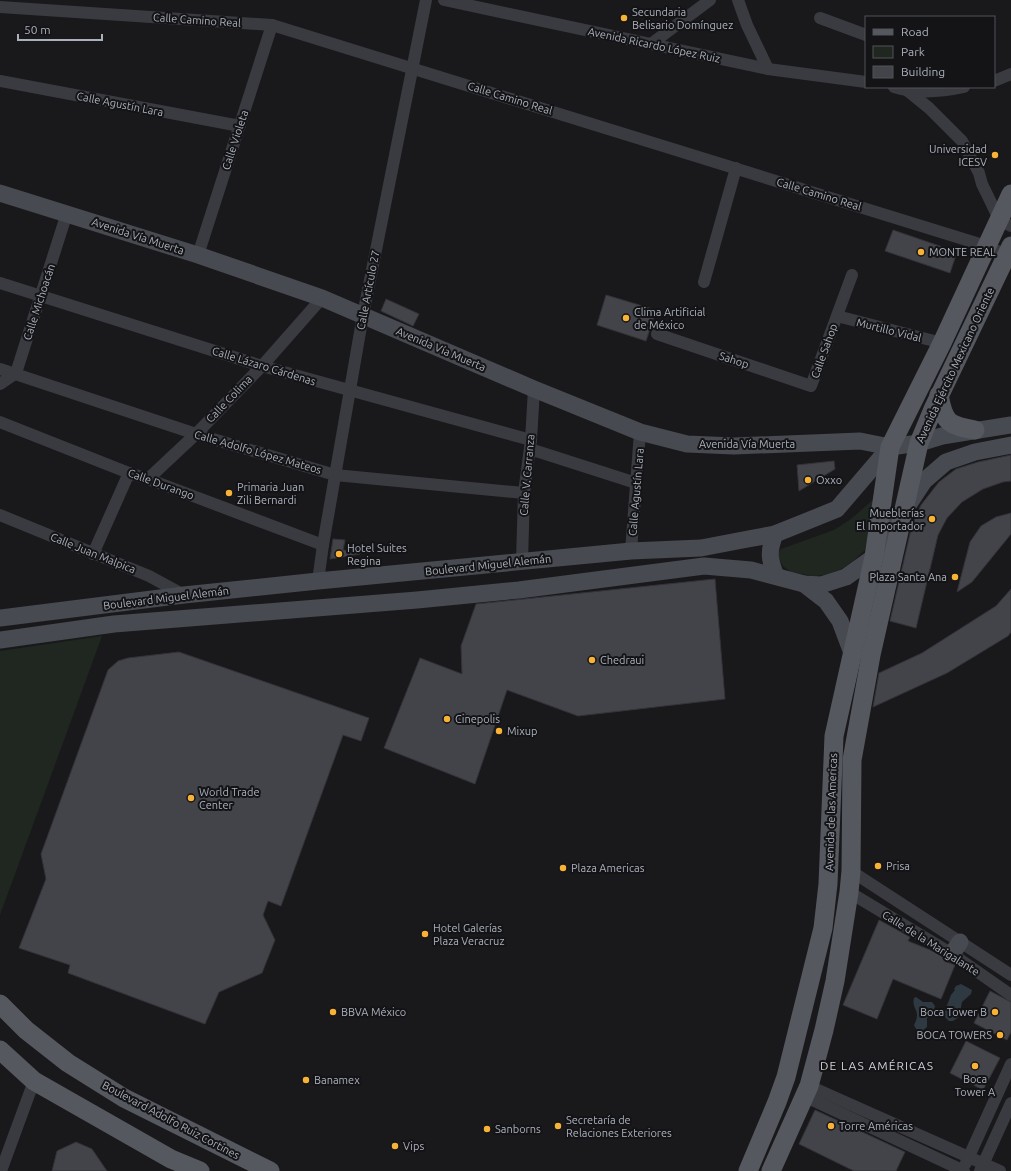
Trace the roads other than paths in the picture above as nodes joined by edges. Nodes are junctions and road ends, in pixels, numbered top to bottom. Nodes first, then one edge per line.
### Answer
1 (426, 0) edge
2 (444, 0) edge
3 (710, 0) edge
4 (738, 0) edge
5 (0, 7) edge
6 (820, 18) dead end
7 (272, 25) junction
8 (865, 35) edge
9 (651, 44) junction
10 (412, 68) junction
11 (768, 69) junction
12 (1011, 74) edge
13 (0, 81) edge
14 (995, 81) edge
15 (865, 82) edge
16 (898, 88) edge
17 (958, 88) edge
18 (908, 91) junction
19 (240, 126) junction
20 (736, 168) junction
21 (0, 193) edge
22 (1011, 194) edge
23 (67, 213) junction
24 (1005, 222) edge
25 (986, 246) junction
26 (1009, 250) edge
27 (198, 255) junction
28 (852, 274) dead end
29 (704, 282) dead end
30 (0, 283) edge
31 (41, 295) junction
32 (322, 298) junction
33 (363, 315) junction
34 (837, 316) junction
35 (657, 334) dead end
36 (942, 343) junction
37 (262, 366) junction
38 (0, 369) edge
39 (16, 373) junction
40 (0, 384) edge
41 (811, 386) joint
42 (534, 389) junction
43 (349, 391) junction
44 (939, 395) junction
45 (0, 422) edge
46 (1011, 425) edge
47 (975, 430) junction
48 (640, 432) junction
49 (196, 434) junction
50 (919, 443) junction
51 (530, 444) junction
52 (1011, 445) edge
53 (890, 447) junction
54 (128, 473) junction
55 (335, 475) junction
56 (148, 479) junction
57 (636, 484) junction
58 (524, 493) junction
59 (903, 512) junction
60 (0, 514) edge
61 (775, 534) junction
62 (323, 545) junction
63 (630, 551) junction
64 (93, 554) junction
65 (874, 557) junction
66 (522, 561) junction
67 (776, 576) junction
68 (318, 581) junction
69 (804, 584) junction
70 (184, 595) junction
71 (0, 618) edge
72 (868, 627) junction
73 (0, 640) edge
74 (852, 653) junction
75 (851, 871) junction
76 (849, 892) junction
77 (956, 948) junction
78 (1011, 975) edge
79 (811, 976) junction
80 (835, 981) junction
81 (1011, 995) edge
82 (0, 1004) edge
83 (0, 1050) edge
84 (1011, 1064) edge
85 (34, 1080) junction
86 (807, 1091) junction
87 (1011, 1103) edge
88 (969, 1156) junction
89 (981, 1167) edge
90 (1, 1171) edge
91 (200, 1171) edge
92 (270, 1171) edge
93 (748, 1171) edge
94 (770, 1171) edge
95 (963, 1171) edge
96 (1000, 1171) edge

1 - 10 street, Calle Artículo 27
2 - 9 street, Avenida Ricardo López Ruiz
3 - 9 street
4 - 11 street
5 - 7 street, Calle Camino Real
6 - 8 street
7 - 10 street, Calle Camino Real
7 - 19 street, Calle Violeta
9 - 11 street, Avenida Ricardo López Ruiz
10 - 20 street, Calle Camino Real
10 - 33 street, Calle Artículo 27
11 - 15 street, Avenida Ricardo López Ruiz
12 - 14 street
13 - 19 street, Calle Agustín Lara
16 - 18 street
17 - 18 street
18 - 24 street
19 - 27 street, Calle Violeta
20 - 25 street, Calle Camino Real
20 - 29 street
21 - 23 main road, Avenida Vía Muerta
22 - 24 main road, Avenida Ejército Mexicano Oriente
23 - 27 main road, Avenida Vía Muerta
23 - 31 street, Calle Michoacán
24 - 25 main road, Avenida Ejército Mexicano Oriente
25 - 26 street, Calle Camino Real
25 - 36 main road, Avenida Ejército Mexicano Oriente
26 - 44 main road, Avenida Ejército Mexicano Oriente
27 - 32 main road, Avenida Vía Muerta
28 - 34 street, Calle Sahop
30 - 31 street, Calle Lázaro Cárdenas
31 - 37 street, Calle Lázaro Cárdenas
31 - 39 street, Calle Michoacán
32 - 33 main road, Avenida Vía Muerta
32 - 37 street, Calle Colima
33 - 42 main road, Avenida Vía Muerta
33 - 43 street, Calle Artículo 27
34 - 36 street, Murtillo Vidal
34 - 41 street, Calle Sahop
35 - 41 street, Sahop
36 - 53 main road, Avenida Ejército Mexicano Oriente
37 - 43 street, Calle Lázaro Cárdenas
37 - 49 street, Calle Colima
38 - 39 street, Calle Adolfo López Mateos
39 - 40 street
39 - 49 street, Calle Adolfo López Mateos
42 - 48 main road, Avenida Vía Muerta
42 - 51 street, Calle V. Carranza
43 - 51 street, Calle Lázaro Cárdenas
43 - 55 street, Calle Artículo 27
44 - 47 main road
44 - 50 main road, Avenida Ejército Mexicano Oriente
45 - 54 street, Calle Durango
46 - 47 main road
47 - 50 main road
48 - 53 main road, Avenida Vía Muerta
48 - 57 street, Calle Agustín Lara
49 - 55 street, Calle Adolfo López Mateos
49 - 56 street, Calle Colima
50 - 53 main road
50 - 59 main road, Avenida Ejército Mexicano Oriente
51 - 57 street, Calle Lázaro Cárdenas
51 - 58 street, Calle V. Carranza
52 - 59 main road, Boulevard Miguel Alemán
53 - 61 main road, Boulevard Miguel Alemán
53 - 65 main road, Avenida de las Americas
54 - 56 street, Calle Durango
54 - 64 street
55 - 58 street, Calle Adolfo López Mateos
55 - 62 street, Calle Artículo 27
56 - 62 street, Calle Durango
57 - 63 street, Calle Agustín Lara
58 - 66 street, Calle V. Carranza
59 - 65 main road, Boulevard Miguel Alemán
59 - 72 main road, Avenida de las Americas
60 - 64 street, Calle Juan Malpica
61 - 63 main road, Boulevard Miguel Alemán
61 - 67 main road
62 - 68 street, Calle Artículo 27
63 - 66 main road, Boulevard Miguel Alemán
64 - 70 street, Calle Juan Malpica
65 - 69 main road, Boulevard Miguel Alemán
65 - 72 main road, Avenida de las Americas
66 - 68 main road, Boulevard Miguel Alemán
67 - 69 main road, Boulevard Miguel Alemán
67 - 73 main road, Boulevard Miguel Alemán
68 - 70 main road, Boulevard Miguel Alemán
69 - 74 main road
70 - 71 main road, Boulevard Miguel Alemán
72 - 74 main road, Avenida de las Americas
72 - 75 main road, Avenida de las Americas
74 - 79 main road, Avenida de las Americas
75 - 76 main road, Avenida de las Americas
75 - 77 street, Calle de la Marigalante
76 - 77 street, Calle de la Marigalante
76 - 80 main road, Avenida de las Americas
77 - 78 street, Calle de la Marigalante
77 - 81 street, Calle de la Marigalante
79 - 80 main road
79 - 93 main road, Avenida de las Americas
80 - 86 main road, Avenida de las Americas
82 - 92 main road, Boulevard Adolfo Ruiz Cortines
83 - 85 main road
84 - 88 street
85 - 90 street
85 - 91 main road
86 - 88 street
86 - 94 main road, Avenida de las Americas
86 - 95 street
87 - 89 street
88 - 89 street
88 - 95 street
89 - 96 street

